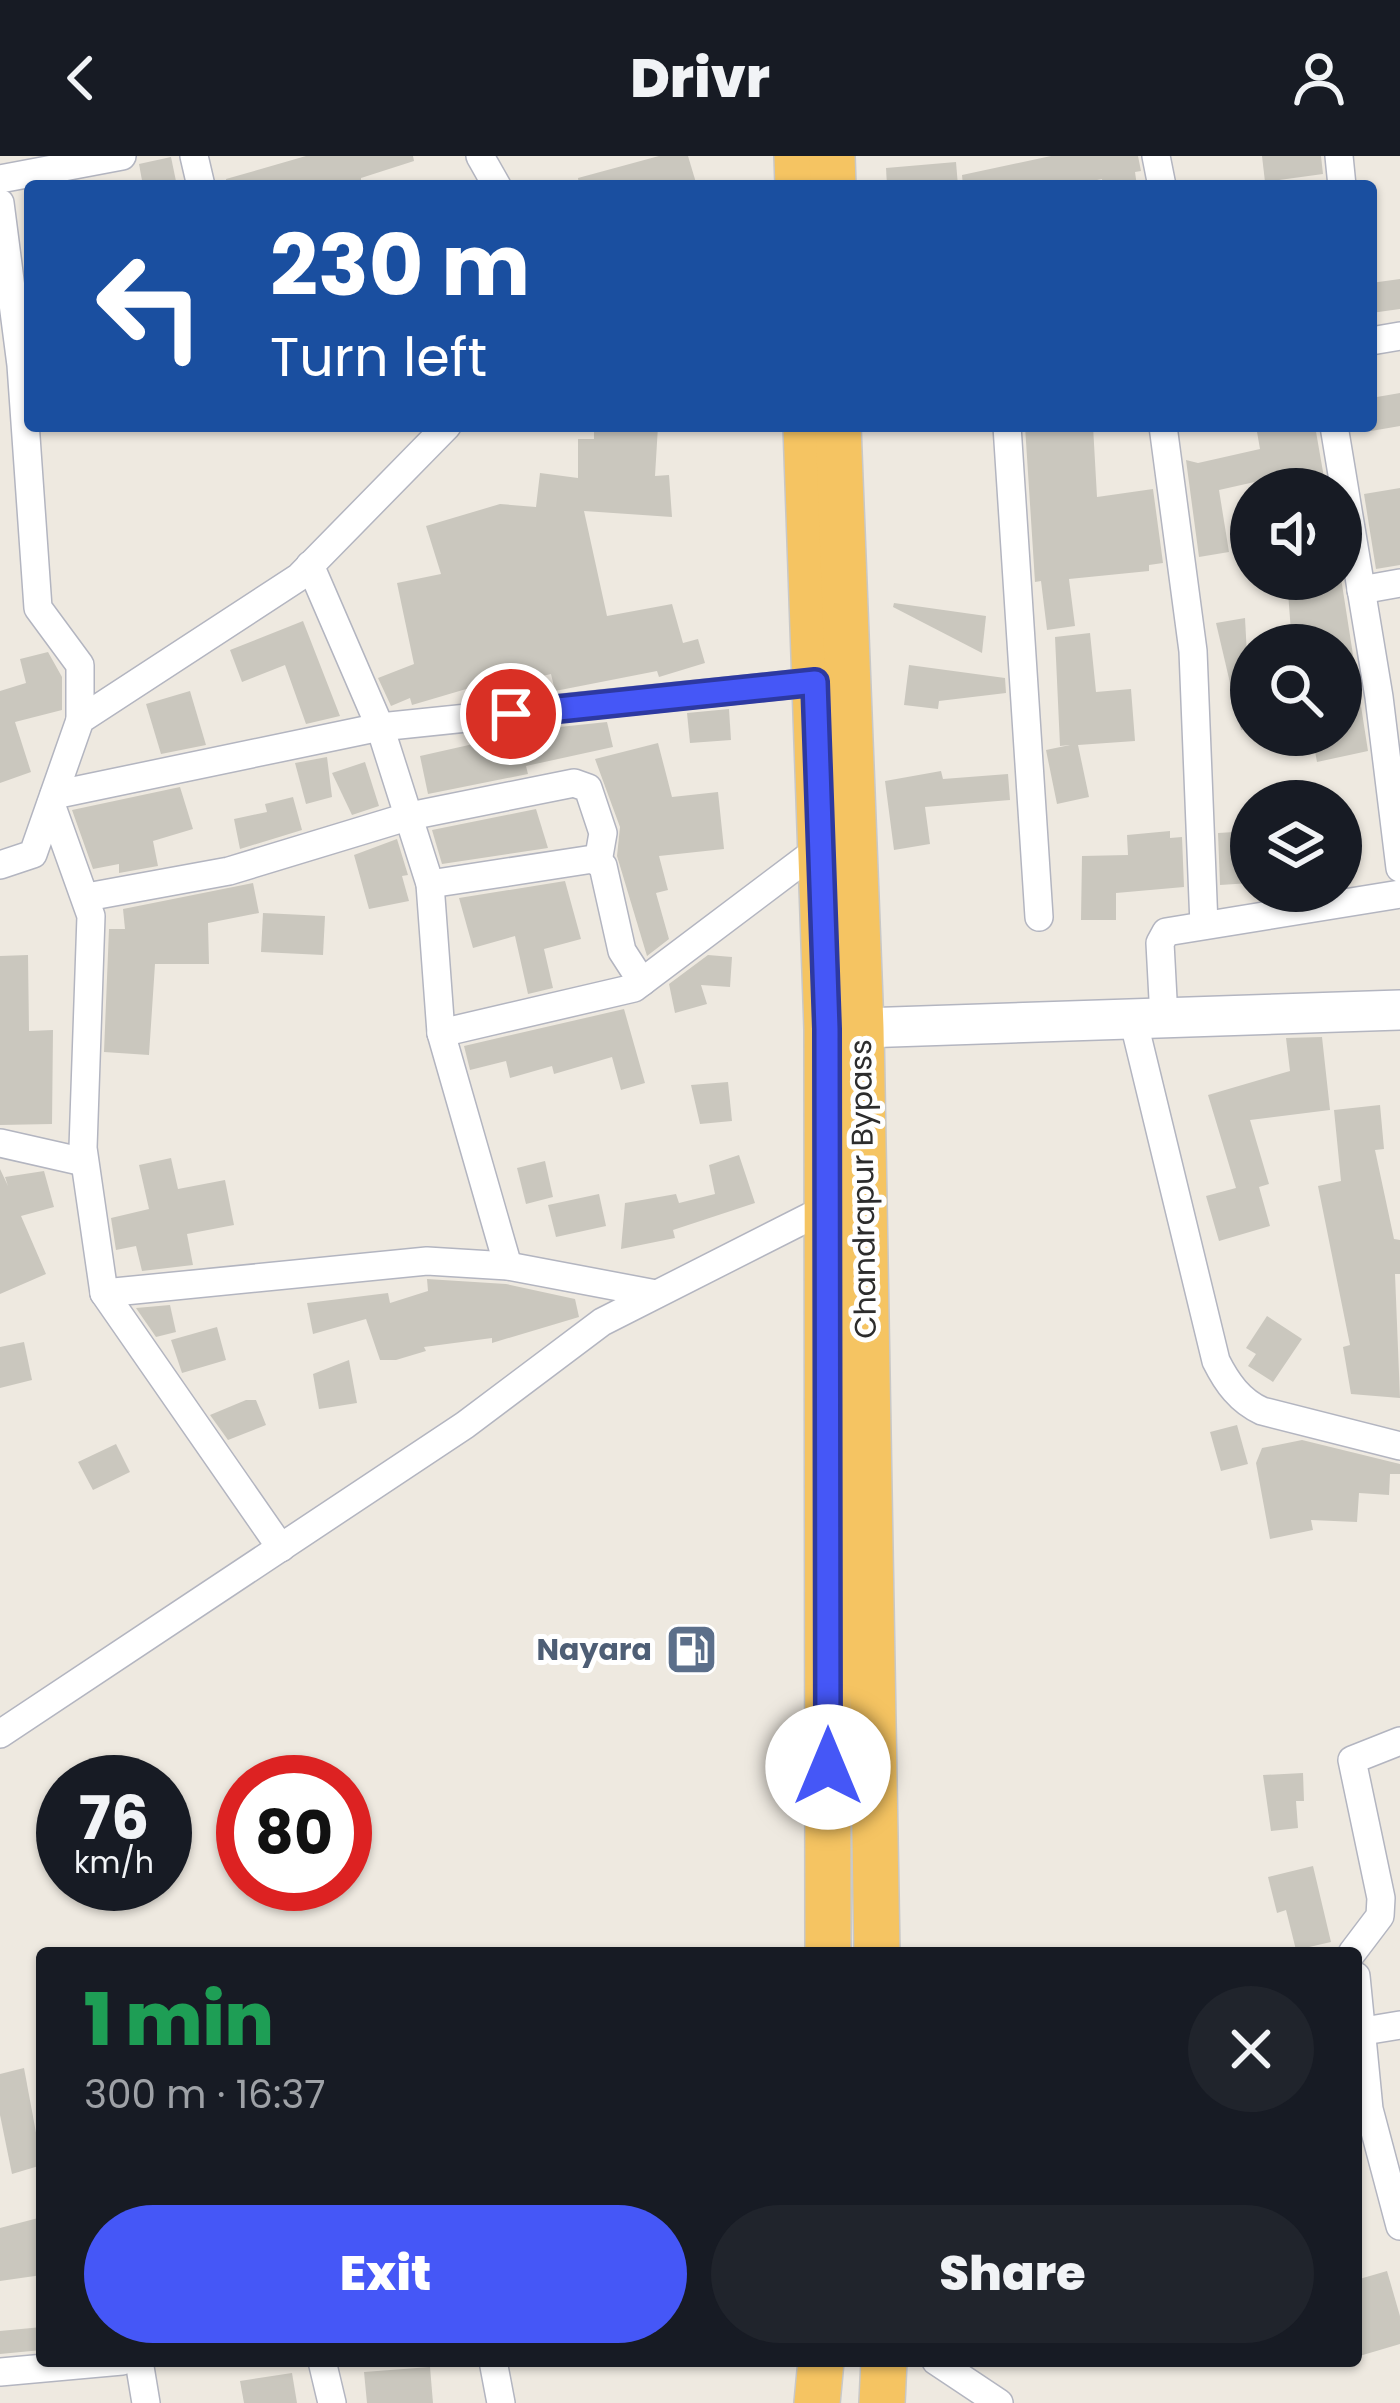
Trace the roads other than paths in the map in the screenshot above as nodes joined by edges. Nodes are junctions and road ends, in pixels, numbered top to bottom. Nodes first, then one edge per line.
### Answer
1 (122, 156) edge
2 (0, 179) edge
3 (0, 202) edge
4 (20, 282) edge
5 (441, 432) edge
6 (806, 432) edge
7 (838, 432) edge
8 (1007, 432) edge
9 (1163, 432) edge
10 (1335, 432) edge
11 (13, 444) edge
12 (1341, 468) edge
13 (310, 565) junction
14 (1400, 583) edge
15 (1362, 590) edge
16 (1362, 593) edge
17 (1387, 659) edge
18 (815, 682) junction
19 (80, 720) junction
20 (380, 727) junction
21 (52, 799) junction
22 (410, 816) junction
23 (820, 847) junction
24 (598, 862) junction
25 (1400, 864) edge
26 (0, 865) edge
27 (430, 884) junction
28 (1400, 894) edge
29 (87, 897) junction
30 (1039, 917) dead end
31 (1204, 925) junction
32 (642, 982) junction
33 (1400, 1010) edge
34 (1149, 1018) junction
35 (844, 1028) junction
36 (441, 1034) junction
37 (0, 1143) edge
38 (84, 1162) junction
39 (827, 1208) junction
40 (508, 1266) junction
41 (104, 1293) junction
42 (656, 1294) junction
43 (1400, 1446) edge
44 (281, 1548) junction
45 (0, 1734) edge
46 (1400, 1741) edge
47 (828, 1947) edge
48 (877, 1947) edge
49 (1356, 1947) edge
50 (1362, 2017) edge
51 (1400, 2025) edge
52 (1364, 2031) junction
53 (1400, 2226) edge
54 (55, 2367) edge
55 (141, 2367) edge
56 (323, 2367) edge
57 (494, 2367) edge
58 (820, 2367) edge
59 (884, 2367) edge
60 (945, 2367) edge
61 (0, 2372) edge
62 (146, 2403) edge
63 (332, 2403) edge
64 (501, 2403) edge
65 (817, 2403) edge
66 (882, 2403) edge
67 (999, 2403) edge

1 - 2 street
3 - 4 street
4 - 11 street
5 - 13 street
6 - 18 highway, Chandrapur Bypass
7 - 35 highway, Chandrapur Bypass
8 - 30 street
9 - 31 street
10 - 12 street
11 - 19 street
13 - 19 street
13 - 20 street
14 - 15 street
16 - 17 street
17 - 25 street
18 - 20 street
18 - 23 highway, Chandrapur Bypass
19 - 21 street
20 - 21 street
20 - 22 street
21 - 26 street
21 - 29 street
22 - 24 street
22 - 27 street
22 - 29 street
23 - 32 street
23 - 35 highway, Chandrapur Bypass
24 - 27 street
24 - 32 street
27 - 36 street
28 - 31 street
29 - 38 street
31 - 34 street
32 - 36 street
33 - 34 main road
34 - 35 main road
34 - 43 street
35 - 39 highway, Chandrapur Bypass
35 - 48 highway, Chandrapur Bypass
36 - 40 street
37 - 38 street
38 - 41 street
39 - 42 street
39 - 47 highway, Chandrapur Bypass
40 - 41 street
40 - 42 street
41 - 44 street
42 - 44 street
44 - 45 street
46 - 49 street
50 - 52 street
51 - 52 street
52 - 53 street
54 - 61 street
55 - 62 street
56 - 63 street
57 - 64 street
58 - 65 highway
59 - 66 highway
60 - 67 street

